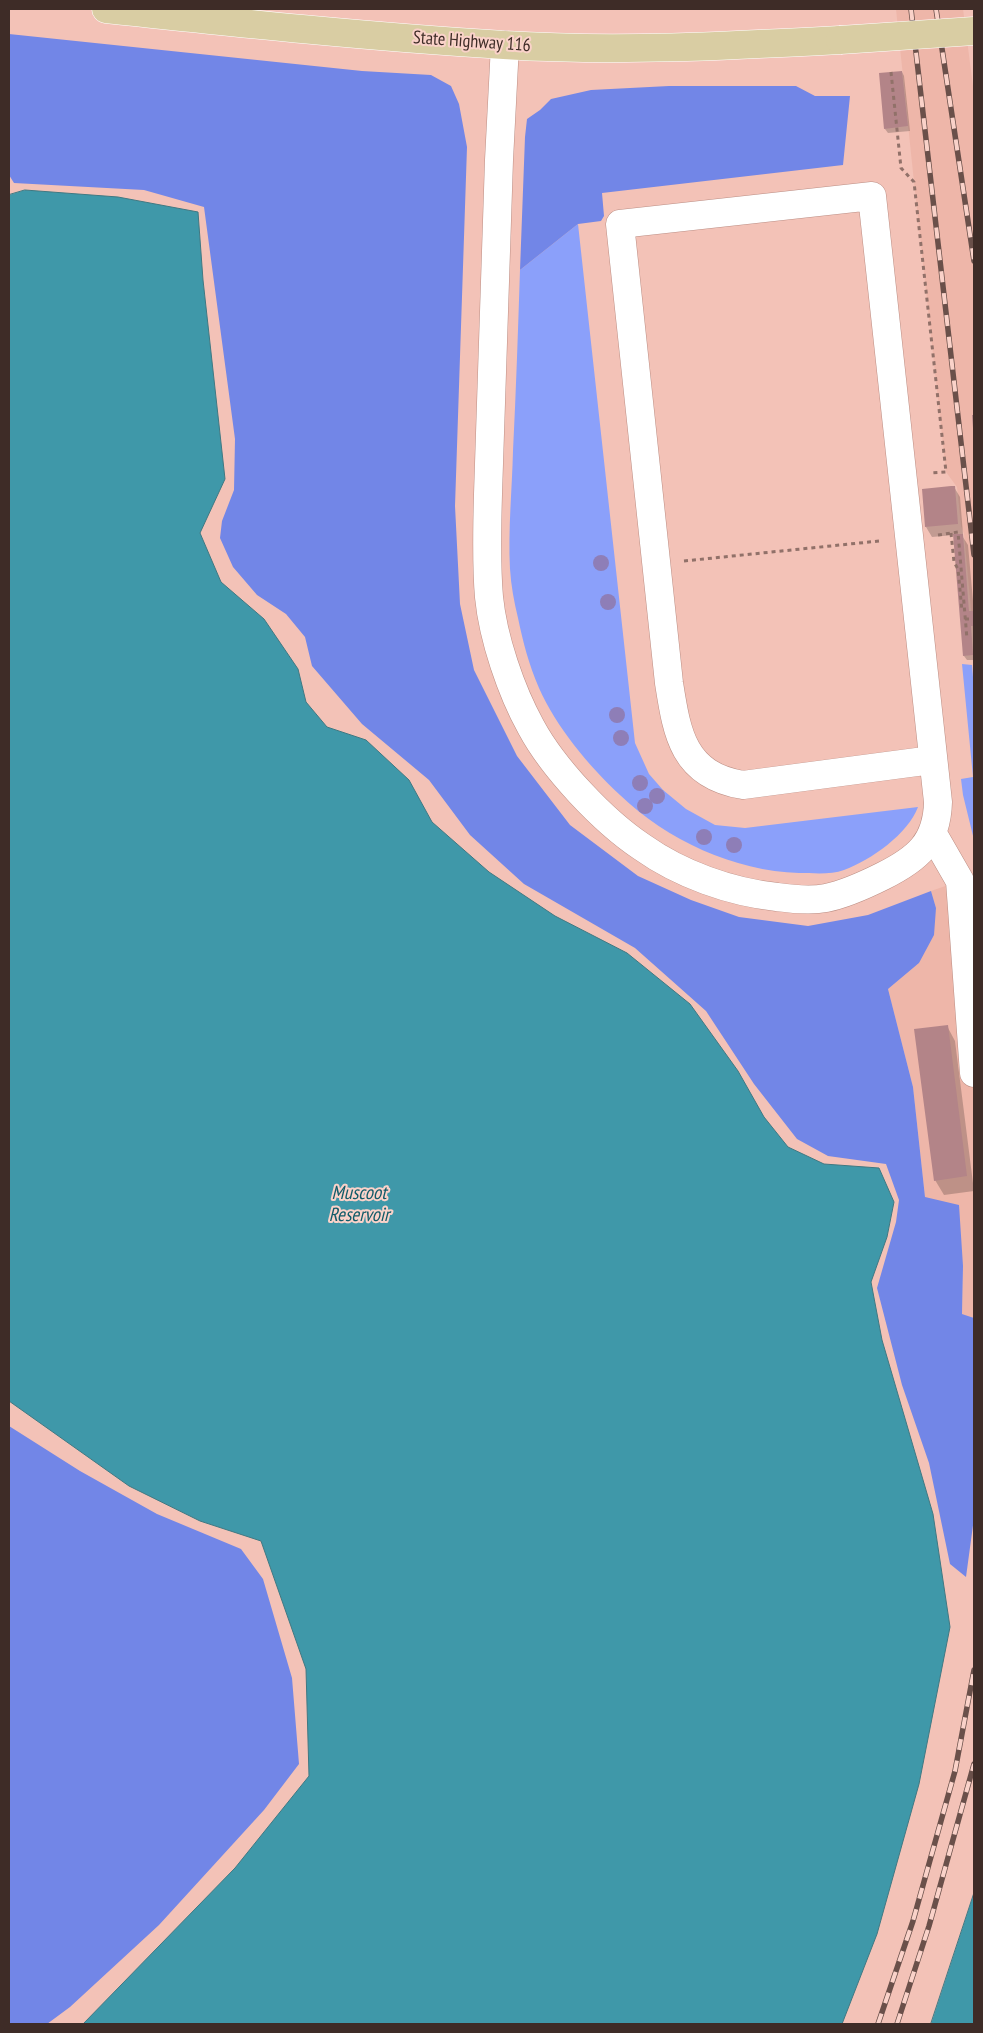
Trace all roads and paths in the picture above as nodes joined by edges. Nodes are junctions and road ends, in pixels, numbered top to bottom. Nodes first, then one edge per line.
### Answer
1 (106, 9) edge
2 (974, 30) edge
3 (505, 46) junction
4 (890, 72) dead end
5 (922, 474) dead end
6 (951, 533) junction
7 (909, 537) junction
8 (656, 564) junction
9 (965, 619) junction
10 (974, 619) edge
11 (932, 760) junction
12 (933, 834) junction
13 (974, 1073) edge

1 - 3 main road, State Highway 116
2 - 3 main road, State Highway 116, bridge
3 - 12 lane
4 - 5 path
6 - 7 path
6 - 9 path
6 - 9 path
7 - 8 path
7 - 8 lane
7 - 11 lane
8 - 11 lane
9 - 10 path
11 - 12 lane
12 - 13 lane

